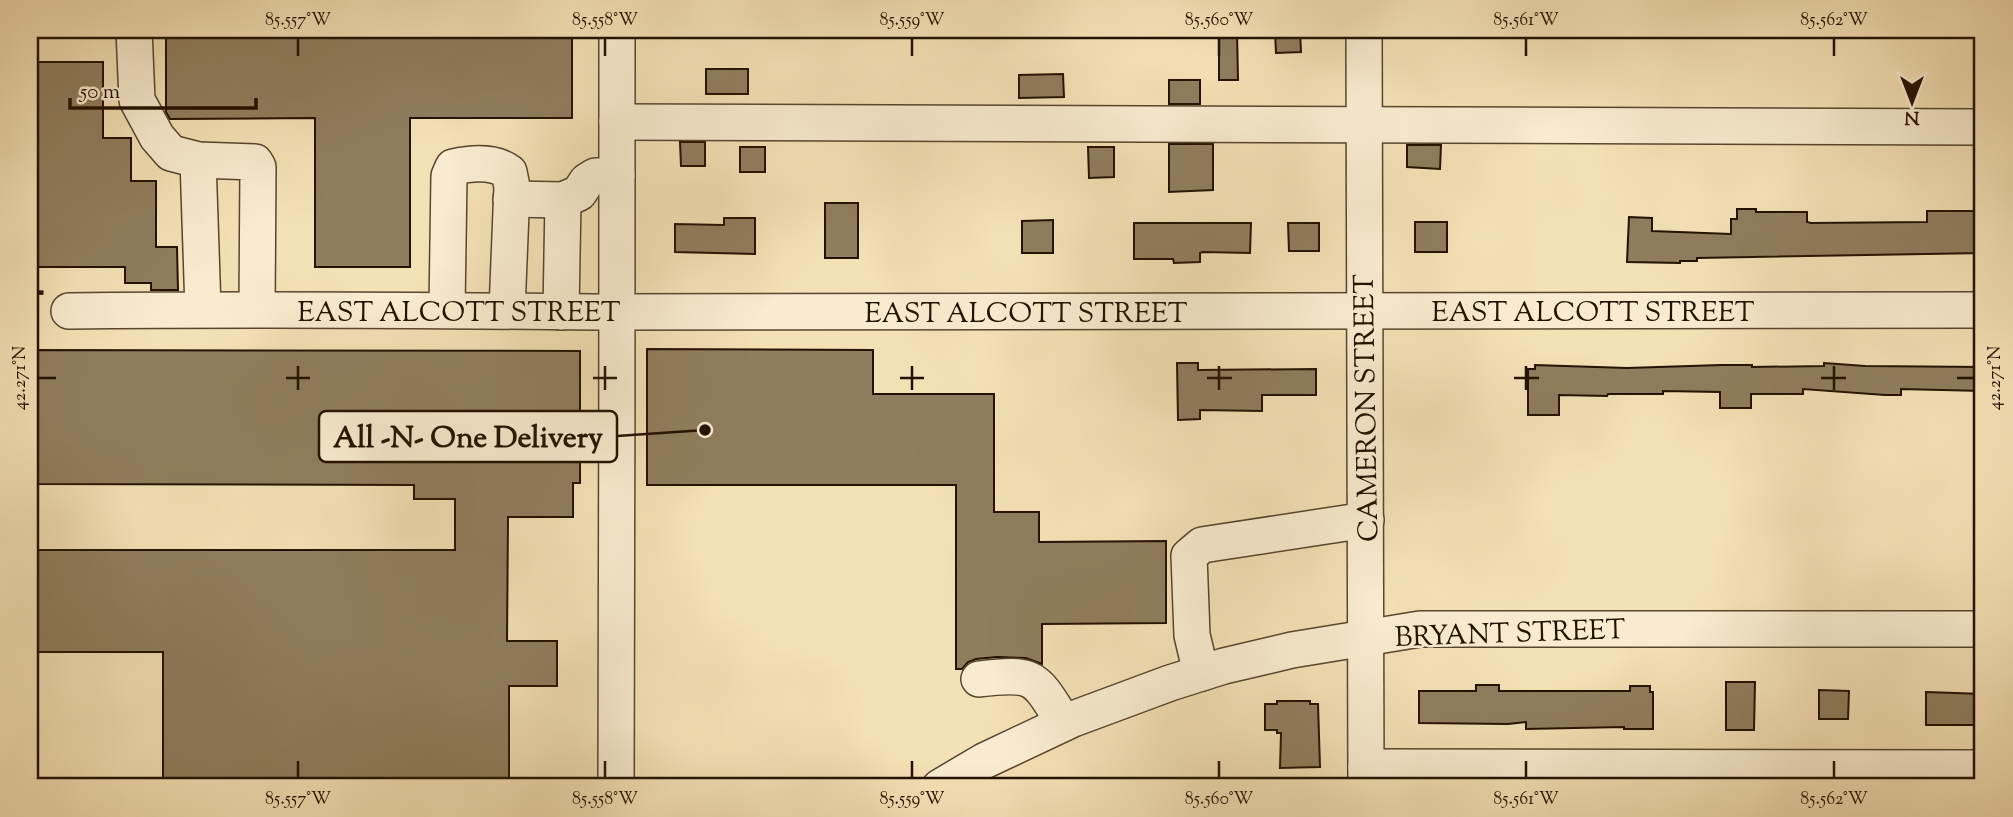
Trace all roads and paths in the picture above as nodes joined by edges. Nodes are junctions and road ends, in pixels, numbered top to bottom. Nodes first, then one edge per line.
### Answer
1 (134, 30) edge
2 (617, 30) edge
3 (1364, 30) edge
4 (617, 122) junction
5 (1362, 125) junction
6 (1983, 127) edge
7 (198, 160) junction
8 (617, 176) junction
9 (511, 199) junction
10 (563, 200) junction
11 (203, 309) junction
12 (257, 309) junction
13 (447, 309) junction
14 (507, 310) junction
15 (1983, 310) edge
16 (69, 311) dead end
17 (561, 312) junction
18 (618, 312) junction
19 (1364, 312) junction
20 (1366, 520) junction
21 (1983, 629) edge
22 (1366, 639) junction
23 (1200, 673) junction
24 (979, 679) dead end
25 (1065, 723) junction
26 (1983, 768) edge
27 (1366, 777) edge
28 (615, 787) edge
29 (940, 787) edge

1 - 7 street
2 - 4 street
3 - 5 street, CAMERON STREET
4 - 5 street
4 - 8 street
5 - 6 street
5 - 19 street, CAMERON STREET
7 - 11 street
7 - 12 street
8 - 10 street
8 - 18 street
9 - 10 street
9 - 13 street
9 - 14 street
10 - 17 street
11 - 12 street, EAST ALCOTT STREET
11 - 16 street, EAST ALCOTT STREET
12 - 13 street, EAST ALCOTT STREET
13 - 14 street, EAST ALCOTT STREET
14 - 17 street, EAST ALCOTT STREET
15 - 19 street, EAST ALCOTT STREET
17 - 18 street, EAST ALCOTT STREET
18 - 19 street, EAST ALCOTT STREET
18 - 28 street
19 - 20 street, CAMERON STREET
20 - 22 street, CAMERON STREET
20 - 23 street
21 - 22 street, BRYANT STREET
22 - 23 street, BRYANT STREET
22 - 27 street, CAMERON STREET
23 - 25 street, BRYANT STREET
24 - 25 street
25 - 29 street, BRYANT STREET
26 - 27 street

